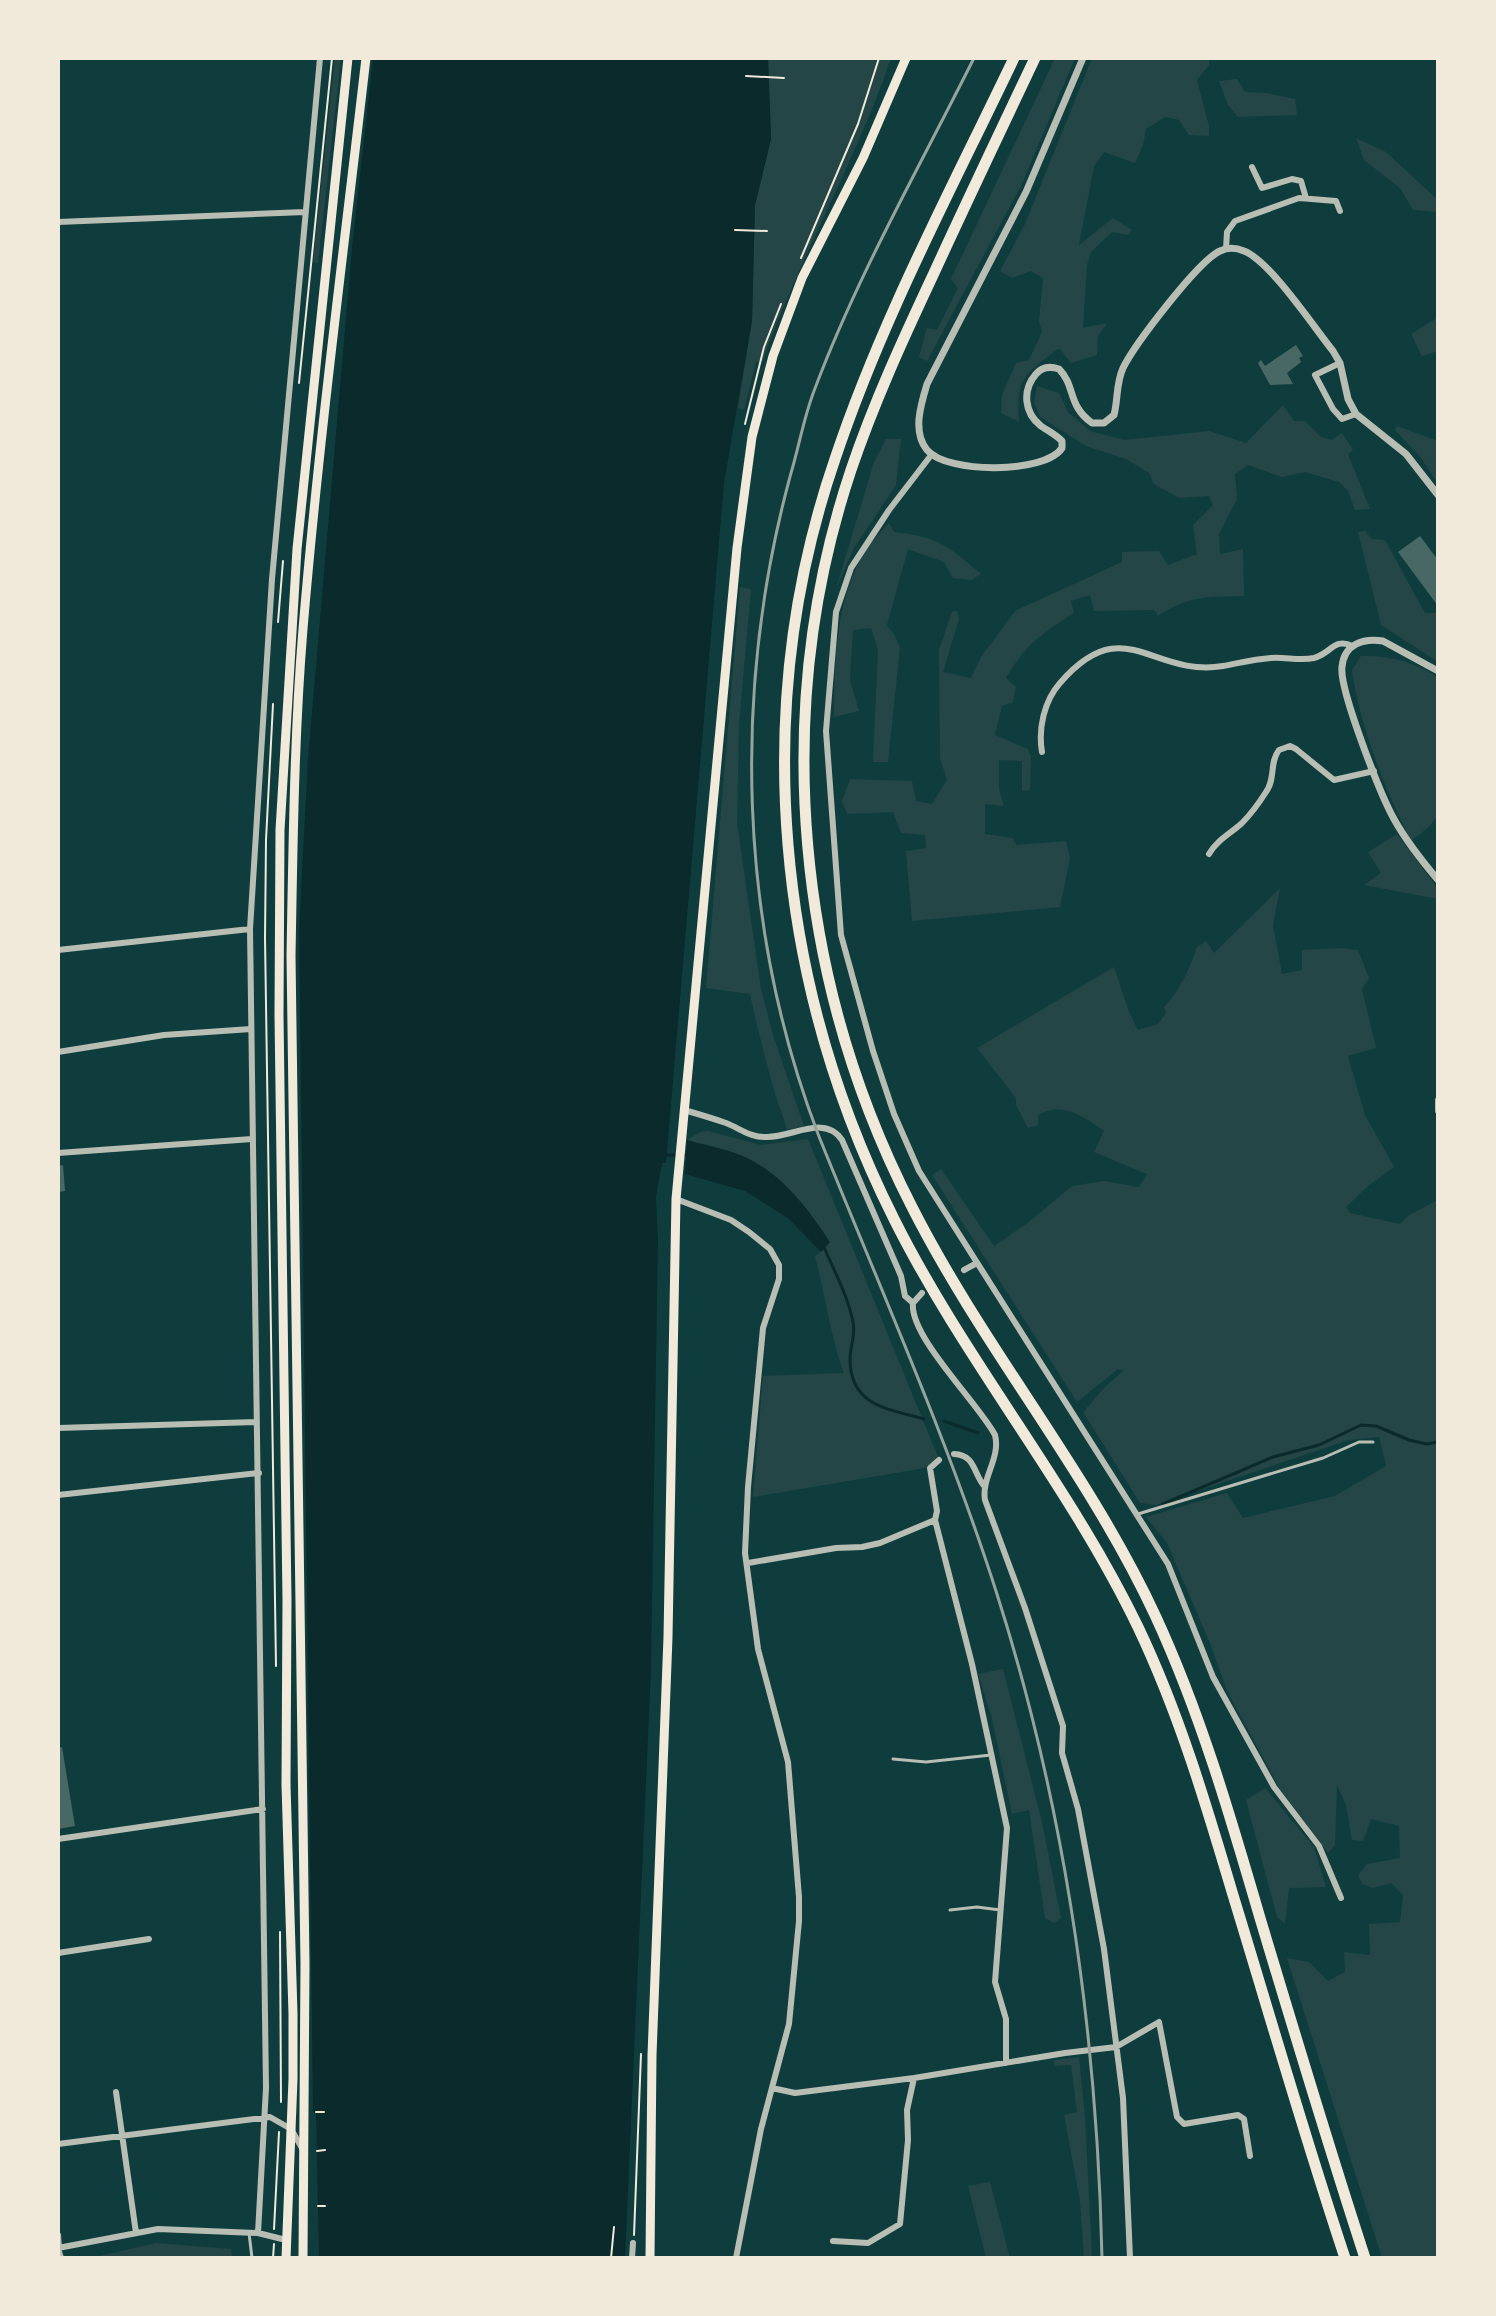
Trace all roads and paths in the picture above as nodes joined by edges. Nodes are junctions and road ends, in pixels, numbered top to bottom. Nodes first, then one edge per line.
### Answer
1 (320, 58) edge
2 (348, 58) edge
3 (366, 58) edge
4 (879, 58) edge
5 (906, 58) edge
6 (1014, 58) edge
7 (1035, 58) edge
8 (1083, 58) edge
9 (746, 76) dead end
10 (784, 78) dead end
11 (1252, 167) dead end
12 (1306, 198) junction
13 (1340, 211) dead end
14 (305, 212) junction
15 (58, 222) edge
16 (735, 230) dead end
17 (767, 231) dead end
18 (1226, 249) junction
19 (800, 259) dead end
20 (782, 302) dead end
21 (764, 347) dead end
22 (1340, 363) junction
23 (1356, 414) junction
24 (932, 454) junction
25 (1438, 495) edge
26 (1352, 646) junction
27 (1438, 671) edge
28 (1042, 752) dead end
29 (1374, 771) junction
30 (1209, 854) dead end
31 (1438, 880) edge
32 (250, 929) junction
33 (58, 950) edge
34 (251, 1029) junction
35 (58, 1052) edge
36 (1438, 1100) edge
37 (684, 1110) junction
38 (1438, 1111) edge
39 (252, 1139) junction
40 (58, 1153) edge
41 (676, 1199) junction
42 (977, 1263) junction
43 (964, 1270) dead end
44 (922, 1293) dead end
45 (913, 1303) junction
46 (256, 1422) junction
47 (58, 1428) edge
48 (1373, 1442) dead end
49 (954, 1454) dead end
50 (939, 1460) dead end
51 (259, 1473) junction
52 (985, 1487) junction
53 (58, 1495) edge
54 (1138, 1514) junction
55 (935, 1520) junction
56 (748, 1563) junction
57 (991, 1755) junction
58 (893, 1759) dead end
59 (263, 1809) junction
60 (58, 1839) edge
61 (1341, 1898) dead end
62 (950, 1910) dead end
63 (1000, 1910) junction
64 (149, 1939) dead end
65 (58, 1953) edge
66 (1116, 2047) junction
67 (642, 2051) dead end
68 (1006, 2063) junction
69 (914, 2078) junction
70 (772, 2088) junction
71 (281, 2089) dead end
72 (116, 2092) dead end
73 (316, 2112) dead end
74 (324, 2112) dead end
75 (264, 2118) junction
76 (279, 2121) junction
77 (291, 2129) junction
78 (122, 2136) junction
79 (58, 2144) edge
80 (325, 2150) dead end
81 (317, 2151) dead end
82 (305, 2153) junction
83 (1250, 2156) dead end
84 (318, 2206) dead end
85 (325, 2206) dead end
86 (614, 2227) dead end
87 (136, 2233) junction
88 (254, 2233) junction
89 (58, 2235) edge
90 (274, 2236) junction
91 (286, 2240) junction
92 (833, 2241) dead end
93 (633, 2246) junction
94 (612, 2247) junction
95 (59, 2248) edge
96 (62, 2258) edge
97 (252, 2258) edge
98 (273, 2258) edge
99 (286, 2258) edge
100 (303, 2258) edge
101 (611, 2258) edge
102 (632, 2258) edge
103 (650, 2258) edge
104 (736, 2258) edge
105 (1130, 2258) edge
106 (1345, 2258) edge
107 (1365, 2258) edge

1 - 14 street
2 - 77 main road
3 - 82 main road
4 - 19 path
5 - 37 main road
6 - 106 highway
7 - 107 highway
8 - 24 street
9 - 10 path
11 - 12 street
12 - 13 street
12 - 18 street
14 - 15 street
14 - 32 street
16 - 17 path
18 - 22 street
18 - 24 street
20 - 21 path
22 - 23 street
22 - 23 street
23 - 25 street
24 - 42 street
26 - 27 street
26 - 28 street
26 - 29 street
29 - 30 street
29 - 31 street
32 - 33 street
32 - 34 street
34 - 35 street
34 - 39 street
36 - 38 street
37 - 41 main road
37 - 45 street
39 - 40 street
39 - 46 street
41 - 56 street
41 - 103 main road
42 - 43 street
42 - 54 street
44 - 45 street
45 - 52 street
46 - 47 street
46 - 51 street
48 - 54 lane
49 - 52 street
50 - 55 street
51 - 53 street
51 - 59 street
52 - 66 street
54 - 61 street
55 - 56 street
55 - 57 street
56 - 70 street
57 - 58 lane
57 - 63 street
59 - 60 street
59 - 75 street
62 - 63 lane
63 - 68 street
64 - 65 street
66 - 68 street
66 - 83 street
66 - 105 street
67 - 93 path
68 - 69 street
69 - 70 street
69 - 92 street
70 - 104 street
71 - 76 path
72 - 78 street
73 - 74 path
75 - 76 street
75 - 78 street
75 - 88 street
76 - 77 street
76 - 90 path
77 - 82 street
77 - 91 main road
78 - 79 street
78 - 87 street
80 - 81 path
82 - 100 main road
84 - 85 path
86 - 94 path
87 - 88 street
87 - 95 street
88 - 90 street
88 - 97 lane
89 - 95 street
90 - 91 street
90 - 98 path
91 - 99 main road
93 - 94 path
93 - 102 street
94 - 101 path
95 - 96 street

